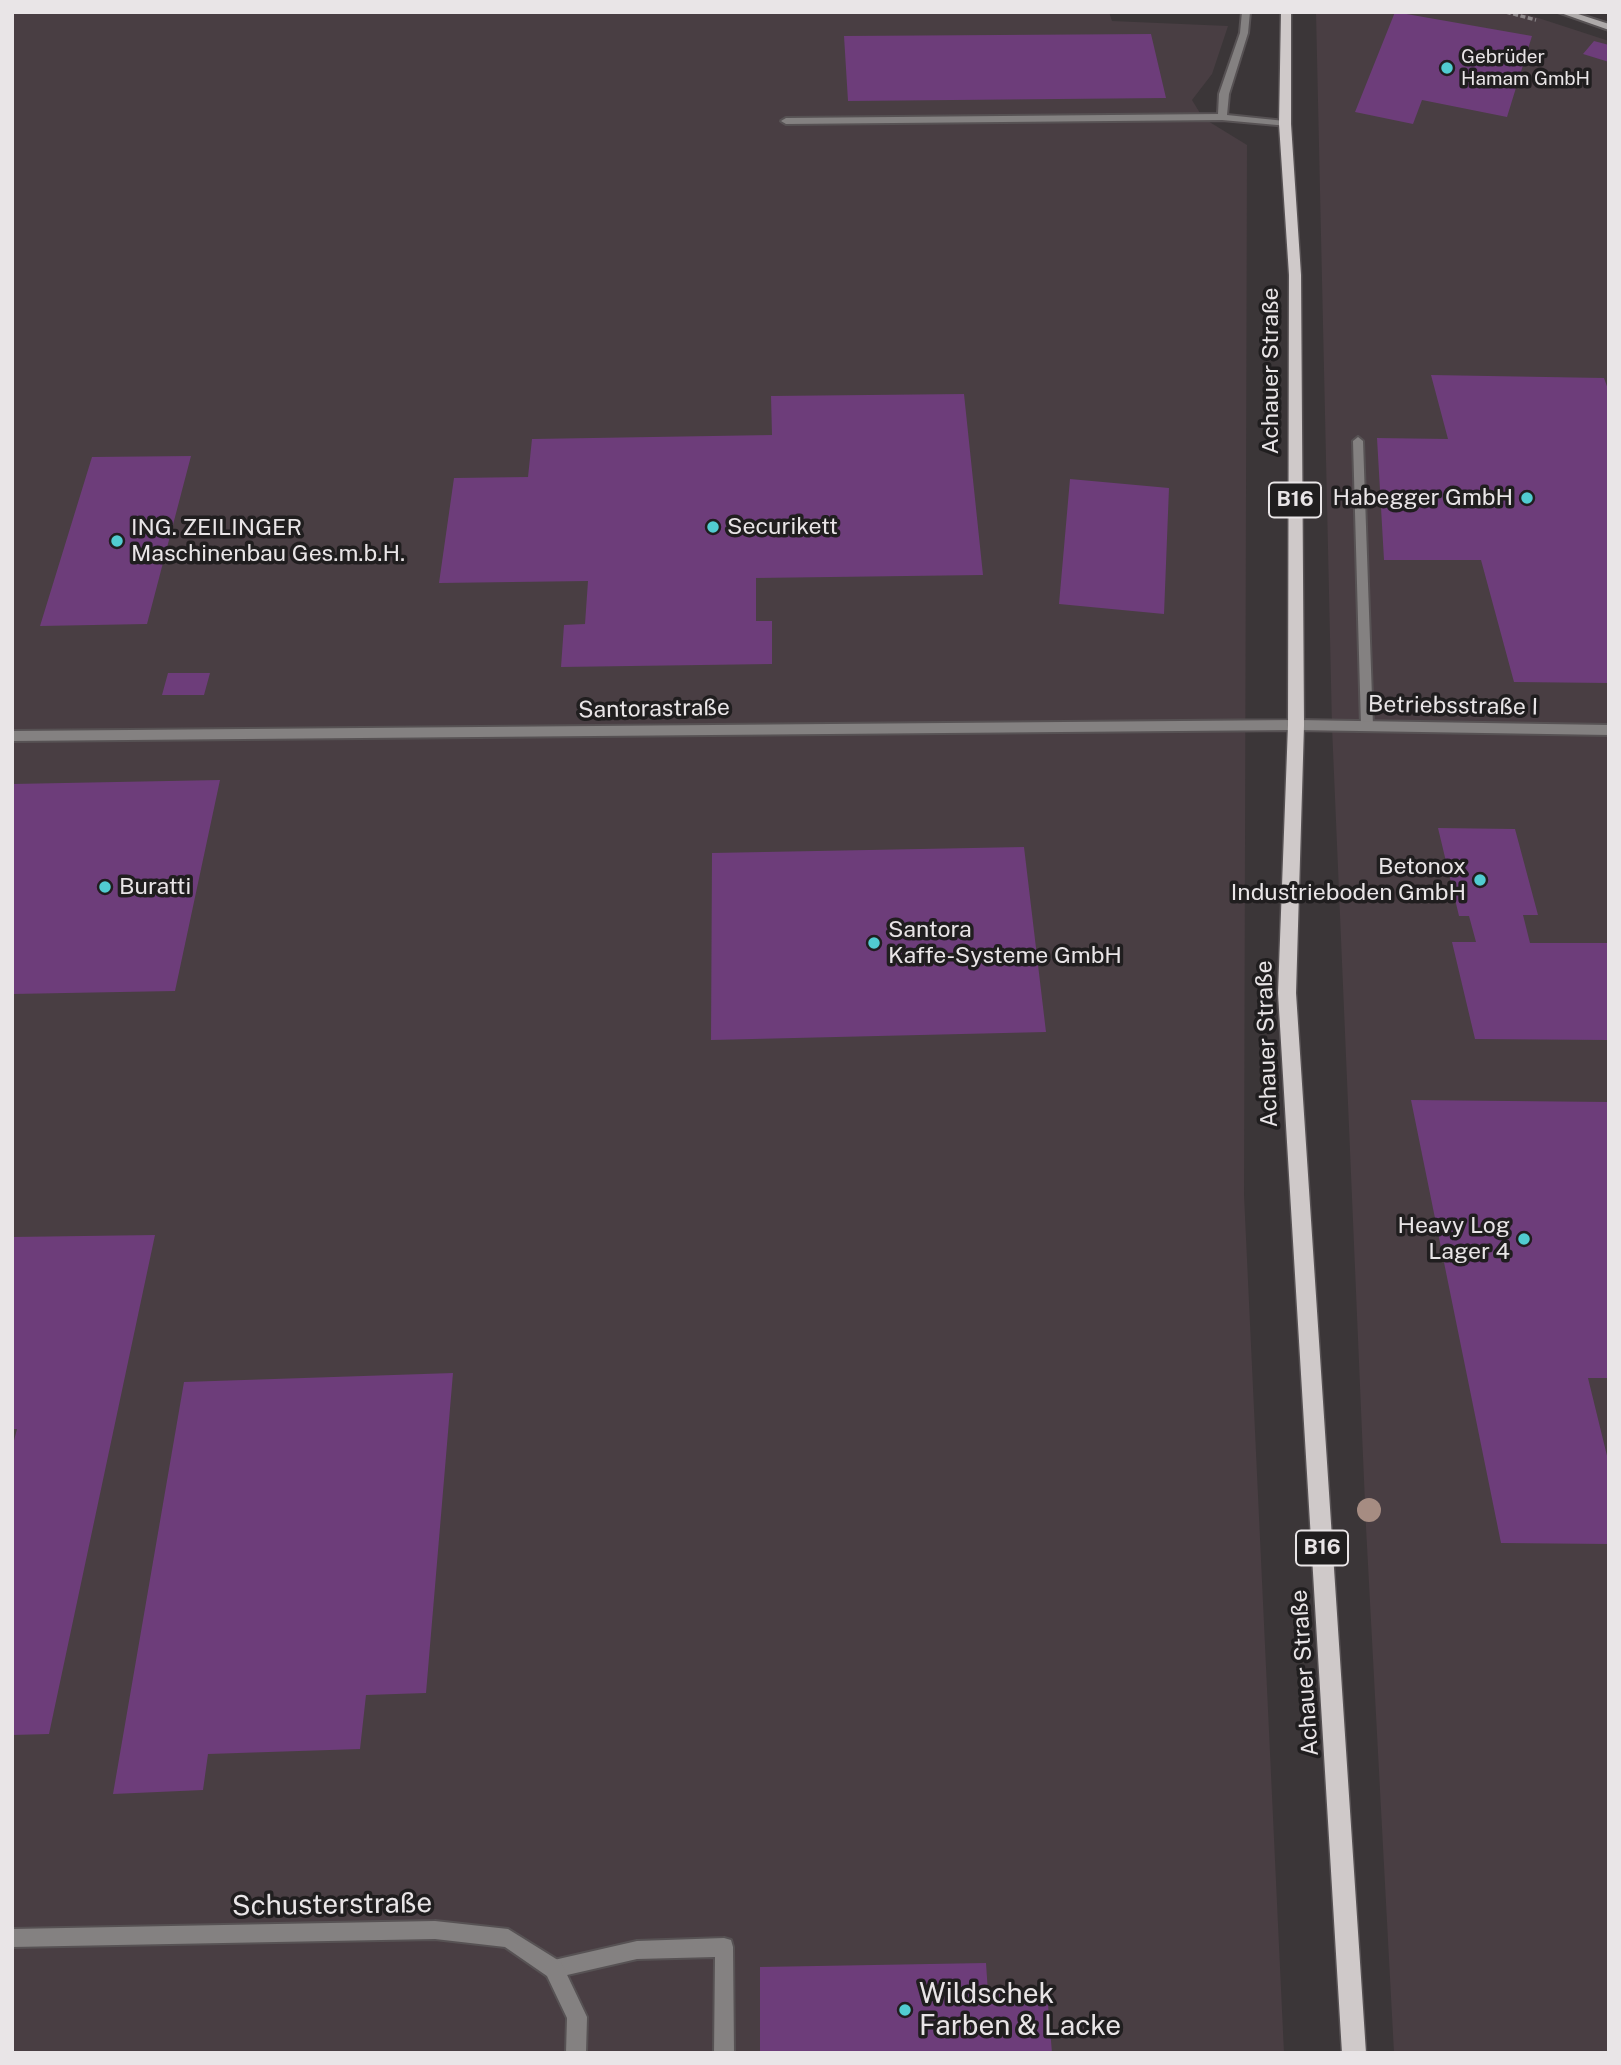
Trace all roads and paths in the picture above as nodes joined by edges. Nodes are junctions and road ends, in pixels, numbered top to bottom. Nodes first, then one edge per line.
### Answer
1 (1245, 12) edge
2 (1288, 12) edge
3 (1563, 12) edge
4 (1609, 27) edge
5 (1222, 117) junction
6 (786, 121) dead end
7 (1285, 124) junction
8 (1358, 441) dead end
9 (1296, 725) junction
10 (1367, 726) junction
11 (1609, 730) edge
12 (12, 736) edge
13 (12, 1938) edge
14 (554, 1969) junction
15 (576, 2053) edge
16 (724, 2053) edge
17 (1354, 2053) edge

1 - 5 street
2 - 7 main road, Achauer Straße / B16
3 - 4 main road
5 - 6 street
5 - 7 street
7 - 9 main road, Achauer Straße / B16
8 - 10 street
9 - 10 street, Betriebsstraße I
9 - 12 street, Santorastraße
9 - 17 main road, Achauer Straße / B16
10 - 11 street, Betriebsstraße I
13 - 14 street, Schusterstraße
14 - 15 street, Schusterstraße
14 - 16 street

